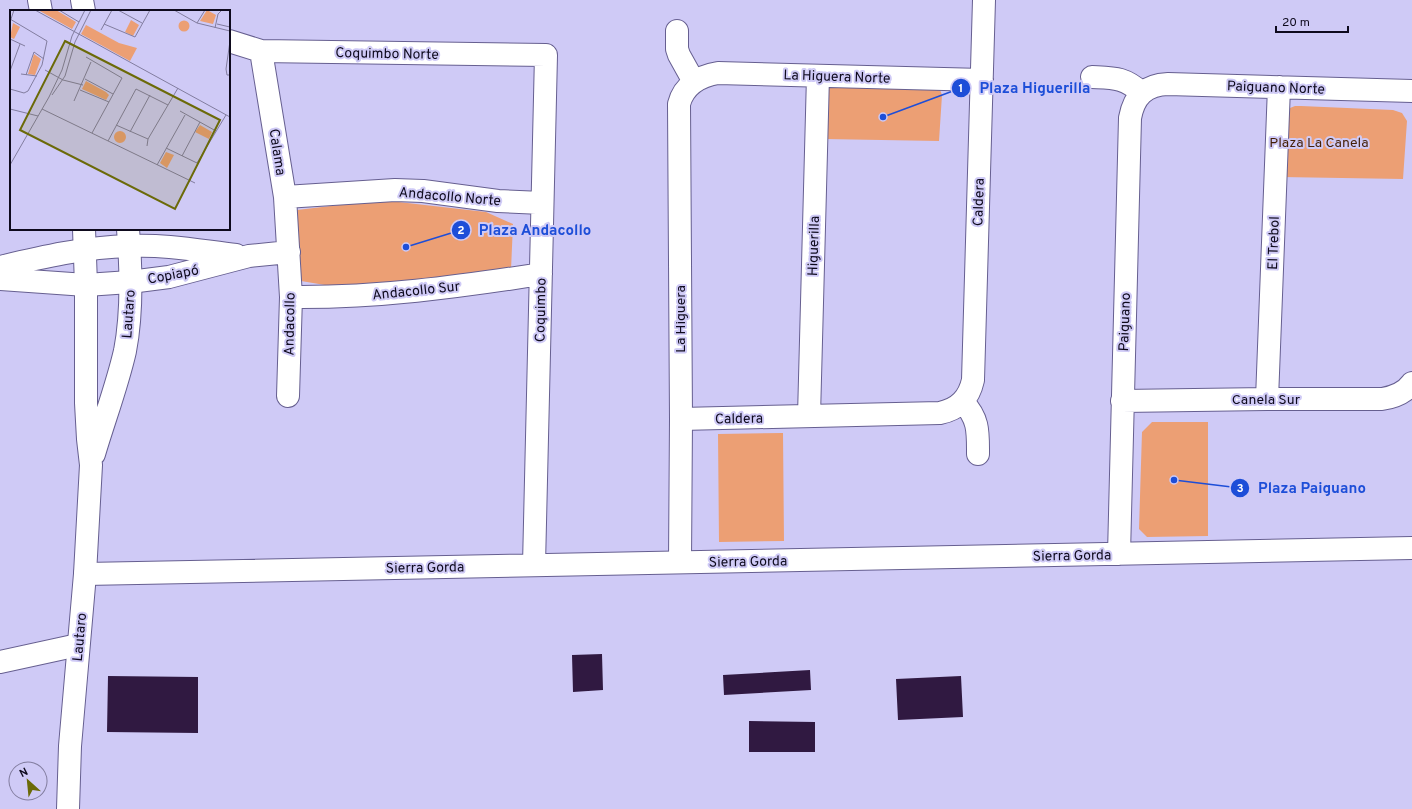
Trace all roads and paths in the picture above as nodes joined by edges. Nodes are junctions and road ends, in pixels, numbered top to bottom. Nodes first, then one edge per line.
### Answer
1 (39, 0) edge
2 (82, 0) edge
3 (984, 0) edge
4 (41, 10) edge
5 (84, 10) edge
6 (677, 32) dead end
7 (230, 41) edge
8 (261, 52) junction
9 (546, 55) joint
10 (818, 76) junction
11 (1092, 77) dead end
12 (982, 80) junction
13 (694, 82) junction
14 (1279, 87) junction
15 (1412, 91) edge
16 (1142, 93) junction
17 (285, 197) junction
18 (542, 203) junction
19 (84, 230) edge
20 (128, 237) edge
21 (85, 250) junction
22 (289, 252) junction
23 (249, 256) junction
24 (0, 267) edge
25 (541, 274) junction
26 (0, 280) edge
27 (130, 282) junction
28 (86, 285) junction
29 (290, 297) junction
30 (1410, 389) edge
31 (288, 396) dead end
32 (1267, 399) junction
33 (1122, 401) junction
34 (963, 402) junction
35 (809, 416) junction
36 (681, 419) junction
37 (978, 454) dead end
38 (91, 465) junction
39 (1412, 548) edge
40 (1119, 554) junction
41 (680, 562) junction
42 (534, 565) junction
43 (85, 574) junction
44 (78, 645) junction
45 (0, 662) edge
46 (68, 809) edge

1 - 4 street
2 - 5 street
3 - 12 street, Caldera
6 - 13 street
7 - 8 street, Coquimbo Norte
8 - 9 street, Coquimbo Norte
8 - 17 street, Calama
9 - 18 street, Coquimbo
10 - 12 street, La Higuera Norte
10 - 13 street, La Higuera Norte
10 - 35 street, Higuerilla
11 - 16 street
12 - 34 street, Caldera
13 - 36 street, La Higuera
14 - 15 street, Paiguano Norte
14 - 16 street, Paiguano Norte
14 - 32 street, El Trebol
16 - 33 street, Paiguano
17 - 18 street, Andacollo Norte
17 - 22 street, Calama
18 - 25 street, Coquimbo
19 - 21 street, Lautaro
20 - 21 street, Copiapó
20 - 23 street, Copiapó
20 - 27 street, Lautaro
21 - 24 street, Copiapó
21 - 28 street, Lautaro
22 - 23 street, Copiapó
22 - 29 street, Andacollo
23 - 27 street, Copiapó
25 - 29 street, Andacollo Sur
25 - 42 street, Coquimbo
26 - 28 street, Copiapó
27 - 28 street, Copiapó
27 - 38 street, Lautaro
28 - 38 street, Lautaro
29 - 31 street, Andacollo
30 - 32 street, Canela Sur
32 - 33 street, Canela Sur
33 - 40 street, Paiguano
34 - 35 street, Caldera
34 - 37 street
35 - 36 street, Caldera
36 - 41 street, La Higuera
38 - 43 street, Lautaro
39 - 40 street, Sierra Gorda
40 - 41 street, Sierra Gorda
41 - 42 street, Sierra Gorda
42 - 43 street, Sierra Gorda
43 - 44 street, Lautaro
44 - 45 street
44 - 46 street, Lautaro

